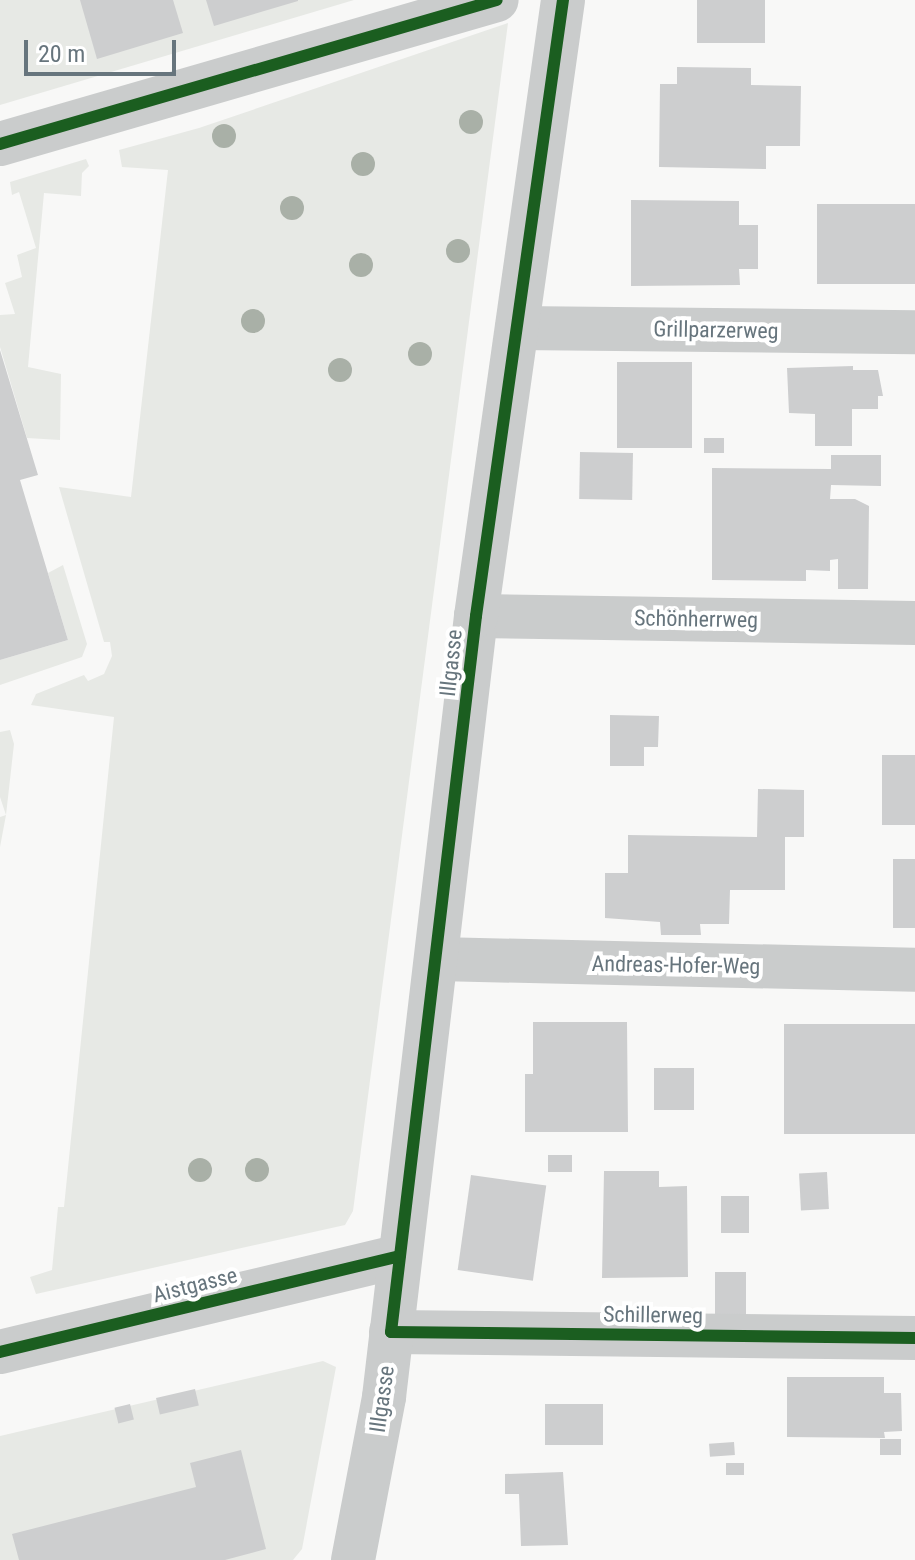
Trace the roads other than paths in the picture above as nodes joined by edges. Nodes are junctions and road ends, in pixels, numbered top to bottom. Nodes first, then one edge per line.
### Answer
1 (497, 0) edge
2 (563, 0) edge
3 (0, 144) edge
4 (517, 328) junction
5 (915, 332) edge
6 (476, 616) junction
7 (915, 623) edge
8 (438, 959) junction
9 (915, 970) edge
10 (400, 1256) junction
11 (391, 1332) junction
12 (915, 1338) edge
13 (0, 1352) edge
14 (353, 1560) edge

1 - 3 street
2 - 4 street, Illgasse
4 - 5 street, Grillparzerweg
4 - 6 street, Illgasse
6 - 7 street, Schönherrweg
6 - 8 street, Illgasse
8 - 9 street, Andreas-Hofer-Weg
8 - 10 street, Illgasse
10 - 11 street, Illgasse
10 - 13 street, Aistgasse
11 - 12 street, Schillerweg
11 - 14 street, Illgasse

